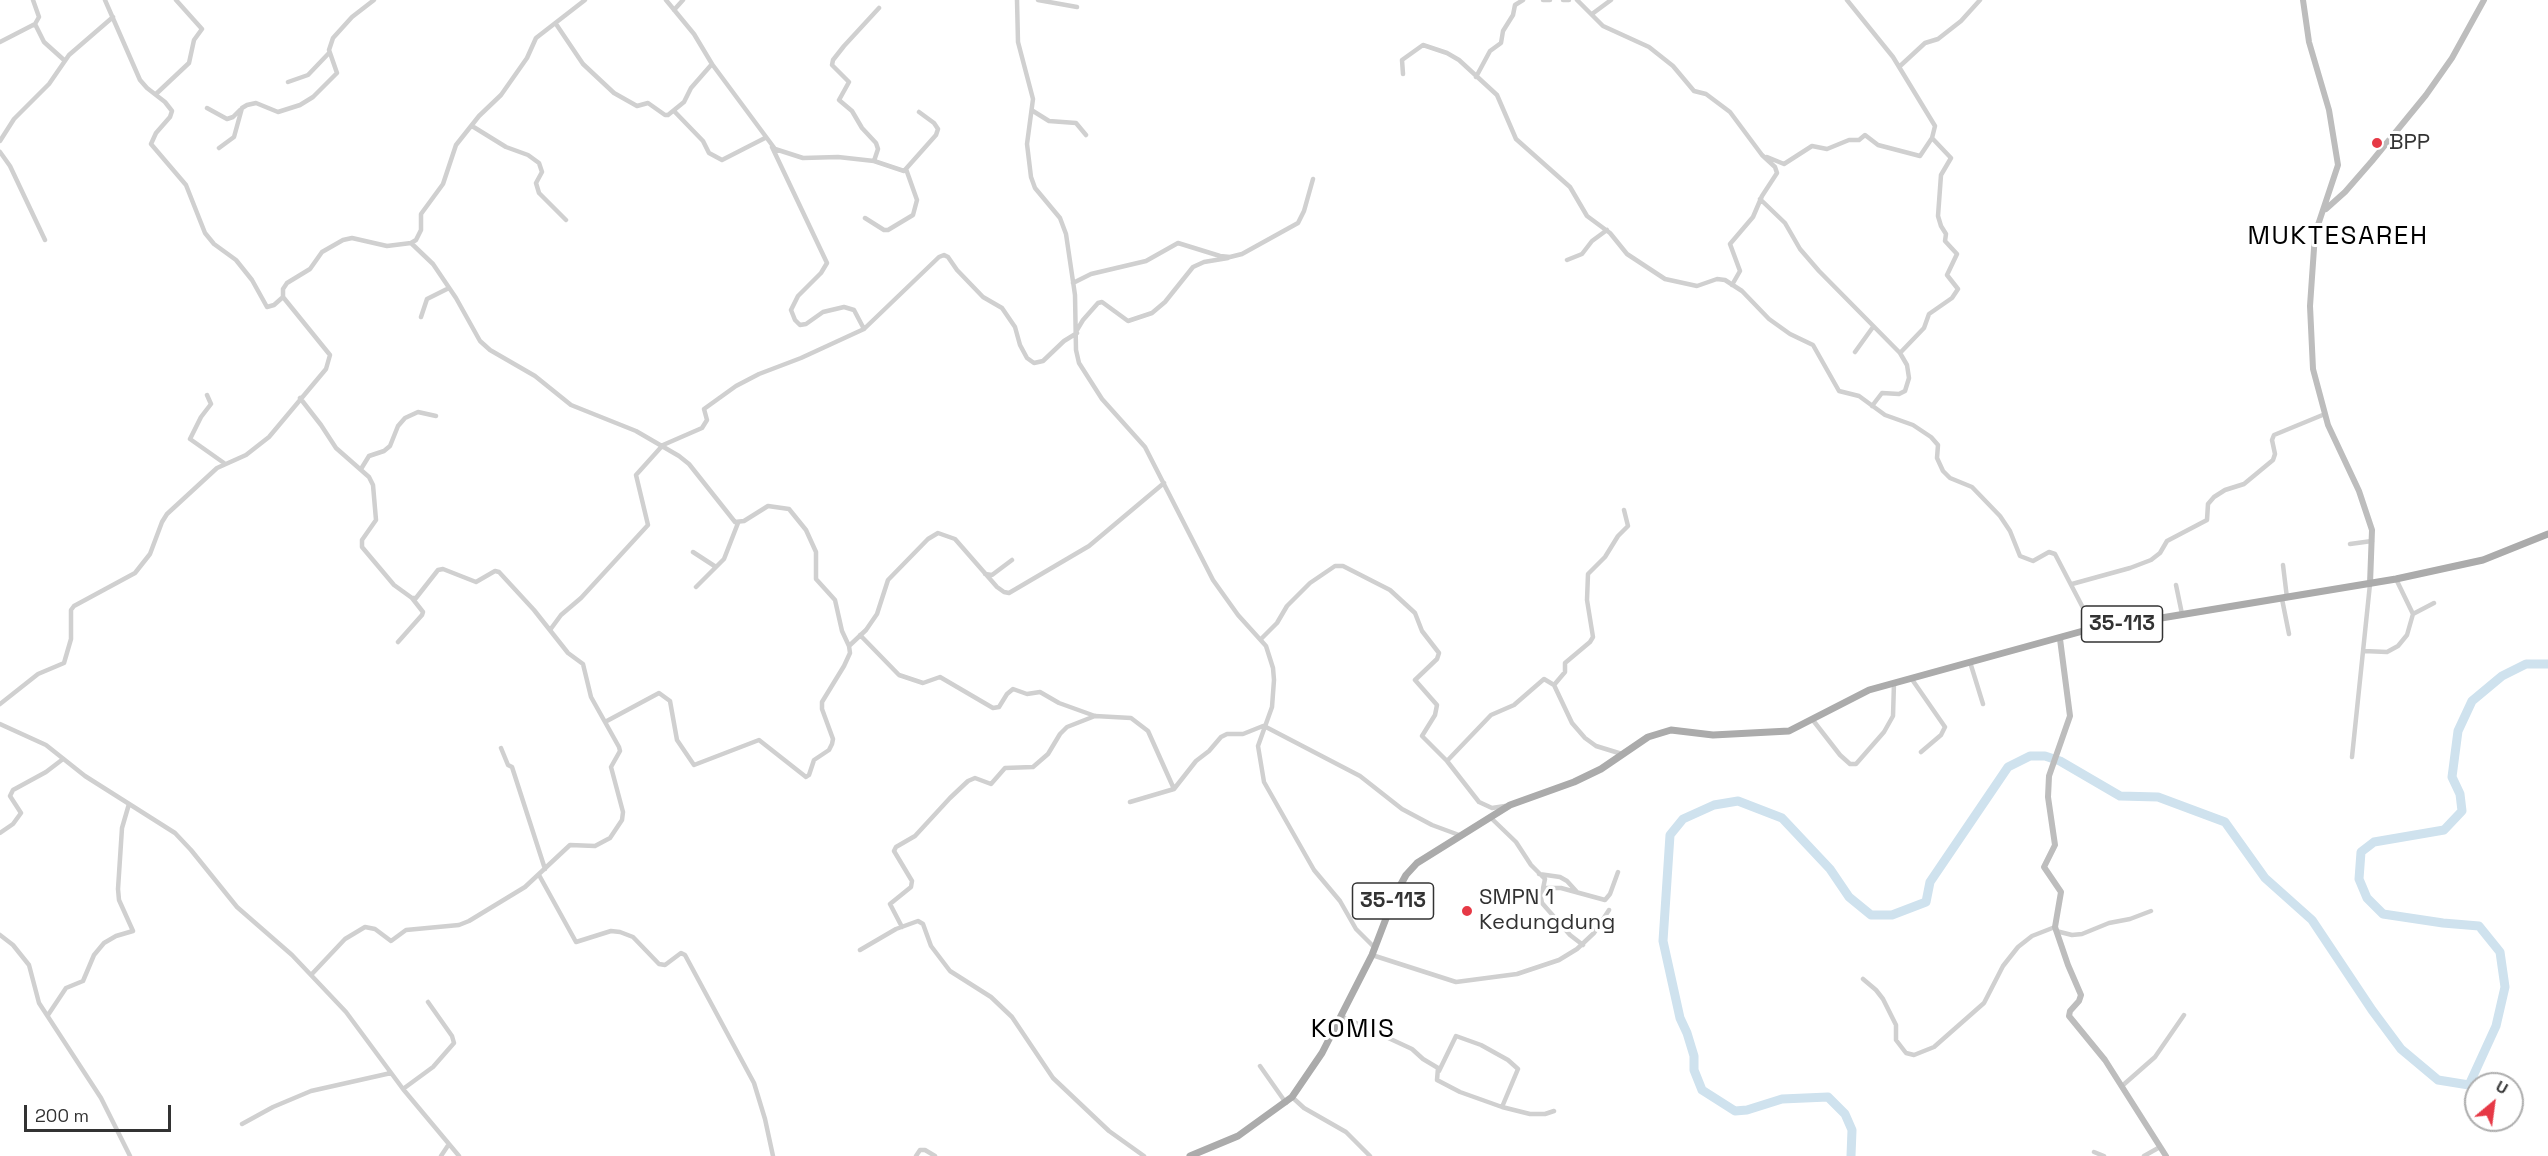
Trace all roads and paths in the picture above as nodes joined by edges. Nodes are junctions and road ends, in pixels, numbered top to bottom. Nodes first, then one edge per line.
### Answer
1 (33, 0) edge
2 (105, 0) edge
3 (176, 0) edge
4 (374, 0) edge
5 (585, 0) edge
6 (666, 0) edge
7 (683, 0) edge
8 (1017, 0) edge
9 (1038, 0) edge
10 (1523, 0) edge
11 (1543, 0) edge
12 (1550, 0) edge
13 (1563, 0) edge
14 (1569, 0) edge
15 (1576, 0) edge
16 (1611, 0) edge
17 (1847, 0) edge
18 (1980, 0) edge
19 (2303, 0) edge
20 (2484, 0) edge
21 (1077, 7) dead end
22 (879, 8) dead end
23 (674, 10) junction
24 (1592, 14) junction
25 (113, 17) junction
26 (35, 24) junction
27 (556, 24) junction
28 (0, 42) edge
29 (329, 53) junction
30 (64, 60) junction
31 (712, 64) junction
32 (1899, 67) junction
33 (1403, 74) dead end
34 (1476, 77) junction
35 (288, 82) dead end
36 (156, 94) junction
37 (207, 108) dead end
38 (242, 108) junction
39 (674, 111) junction
40 (1033, 111) junction
41 (920, 112) dead end
42 (472, 126) junction
43 (1086, 135) dead end
44 (765, 138) junction
45 (1932, 138) junction
46 (0, 141) edge
47 (772, 147) junction
48 (219, 148) dead end
49 (0, 152) edge
50 (1762, 155) junction
51 (874, 161) junction
52 (906, 169) junction
53 (1312, 179) dead end
54 (1760, 199) junction
55 (2324, 210) junction
56 (865, 218) dead end
57 (566, 220) dead end
58 (1607, 230) junction
59 (45, 240) dead end
60 (411, 243) junction
61 (1230, 257) junction
62 (1567, 260) dead end
63 (1073, 283) junction
64 (1732, 285) junction
65 (449, 288) junction
66 (283, 297) junction
67 (421, 317) dead end
68 (1874, 327) junction
69 (864, 329) junction
70 (1077, 332) junction
71 (1855, 352) dead end
72 (1900, 353) junction
73 (207, 395) dead end
74 (300, 399) junction
75 (1872, 406) junction
76 (2325, 414) junction
77 (436, 417) dead end
78 (663, 445) junction
79 (224, 463) junction
80 (361, 469) junction
81 (1164, 483) junction
82 (1624, 510) dead end
83 (738, 523) junction
84 (2548, 534) edge
85 (2372, 541) junction
86 (2350, 544) dead end
87 (693, 552) dead end
88 (1012, 560) dead end
89 (2283, 565) dead end
90 (716, 567) junction
91 (985, 574) junction
92 (2396, 579) junction
93 (2072, 584) junction
94 (2370, 584) junction
95 (2176, 585) dead end
96 (696, 587) dead end
97 (412, 598) junction
98 (2285, 599) junction
99 (2434, 603) dead end
100 (2182, 614) junction
101 (2413, 614) junction
102 (2094, 629) junction
103 (550, 630) junction
104 (2289, 634) dead end
105 (860, 635) junction
106 (1261, 639) junction
107 (2060, 639) junction
108 (398, 642) dead end
109 (849, 646) junction
110 (2364, 651) junction
111 (1970, 662) junction
112 (1911, 678) junction
113 (1894, 683) junction
114 (1554, 686) junction
115 (0, 704) edge
116 (1983, 704) dead end
117 (1095, 716) junction
118 (1812, 719) junction
119 (605, 722) junction
120 (0, 724) edge
121 (1263, 726) junction
122 (501, 748) dead end
123 (1921, 752) dead end
124 (1623, 754) junction
125 (2352, 758) dead end
126 (63, 759) junction
127 (1447, 761) junction
128 (1174, 789) junction
129 (1130, 802) dead end
130 (129, 804) junction
131 (1510, 805) junction
132 (1490, 817) junction
133 (0, 833) edge
134 (1459, 835) junction
135 (545, 869) junction
136 (1618, 872) dead end
137 (1539, 874) junction
138 (539, 875) junction
139 (1545, 888) junction
140 (1577, 892) junction
141 (1609, 910) dead end
142 (2151, 911) dead end
143 (902, 927) junction
144 (2056, 929) junction
145 (0, 935) edge
146 (1583, 945) junction
147 (860, 950) dead end
148 (1373, 951) junction
149 (311, 975) junction
150 (1863, 979) dead end
151 (428, 1002) dead end
152 (48, 1015) junction
153 (2184, 1015) dead end
154 (1341, 1016) junction
155 (1260, 1066) dead end
156 (1439, 1071) junction
157 (391, 1073) junction
158 (2122, 1086) junction
159 (403, 1089) junction
160 (1292, 1097) junction
161 (1286, 1103) junction
162 (1502, 1107) junction
163 (1554, 1111) dead end
164 (243, 1124) dead end
165 (449, 1144) junction
166 (2160, 1147) junction
167 (2094, 1152) dead end
168 (130, 1156) edge
169 (441, 1156) edge
170 (459, 1156) edge
171 (772, 1156) edge
172 (916, 1156) edge
173 (935, 1156) edge
174 (1144, 1156) edge
175 (1190, 1156) edge
176 (1370, 1156) edge
177 (2104, 1156) edge
178 (2144, 1156) edge
179 (2166, 1156) edge

1 - 26 street
2 - 25 street
3 - 36 street
4 - 29 street
5 - 27 street
6 - 23 street
7 - 23 street
8 - 40 street
9 - 21 street
10 - 34 street
11 - 12 street
13 - 14 street
15 - 24 street
16 - 24 street
17 - 32 street
18 - 32 street
19 - 55 street
20 - 55 street
22 - 51 street
23 - 31 street
24 - 50 street
25 - 30 street
25 - 36 street
26 - 28 street
26 - 30 street
27 - 39 street
27 - 42 street
29 - 35 street
29 - 38 street
30 - 46 street
31 - 39 street
31 - 44 street
32 - 45 street
33 - 34 street
34 - 58 street
36 - 66 street
37 - 38 street
38 - 48 street
39 - 44 street
40 - 43 street
40 - 63 street
41 - 52 street
42 - 57 street
42 - 60 street
44 - 47 street
45 - 50 street
45 - 72 street
47 - 51 street
47 - 69 street
49 - 59 street
50 - 54 street
51 - 52 street
52 - 56 street
53 - 61 street
54 - 64 street
54 - 68 street
55 - 76 street
58 - 62 street
58 - 64 street
60 - 65 street
60 - 66 street
61 - 63 street
61 - 70 street
63 - 70 street
64 - 75 street
65 - 67 street
65 - 78 street
66 - 74 street
68 - 71 street
68 - 72 street
69 - 70 street
69 - 78 street
70 - 81 street
72 - 75 street
73 - 79 street
74 - 79 street
74 - 80 street
75 - 93 street
76 - 85 street
76 - 93 street
77 - 80 street
78 - 83 street
78 - 103 street
79 - 115 street
80 - 97 street
81 - 91 street
81 - 106 street
82 - 114 street
83 - 90 street
83 - 109 street
84 - 92 main road, 35-113
85 - 86 street
85 - 94 street
87 - 90 street
88 - 91 street
89 - 98 street
90 - 96 street
91 - 105 street
92 - 94 main road, 35-113
92 - 101 street
93 - 102 street
94 - 98 main road, 35-113
94 - 110 street
95 - 100 street
97 - 103 street
97 - 108 street
98 - 100 main road, 35-113
98 - 104 street
99 - 101 street
100 - 102 main road, 35-113
101 - 110 street
102 - 107 main road, 35-113
103 - 119 street
105 - 109 street
105 - 117 street
106 - 121 street
106 - 127 street
107 - 111 main road, 35-113
107 - 144 street
109 - 119 street
110 - 125 street
111 - 112 main road, 35-113
111 - 116 street
112 - 113 main road, 35-113
112 - 123 street
113 - 118 main road, 35-113
113 - 118 street
114 - 124 street
114 - 127 street
117 - 128 street
117 - 143 street
118 - 124 main road, 35-113
119 - 135 street
120 - 126 street
121 - 128 street
121 - 134 street
121 - 148 street
122 - 135 street
124 - 131 main road, 35-113
126 - 130 street
126 - 133 street
127 - 131 street
128 - 129 street
130 - 149 street
130 - 152 street
131 - 132 main road, 35-113
132 - 134 main road, 35-113
132 - 137 street
134 - 148 main road, 35-113
135 - 138 street
136 - 140 street
137 - 139 street
137 - 140 street
138 - 149 street
138 - 171 street
139 - 140 street
139 - 146 street
141 - 146 street
142 - 144 street
143 - 147 street
143 - 174 street
144 - 150 street
144 - 158 street
145 - 152 street
146 - 148 street
148 - 154 main road, 35-113
149 - 157 street
151 - 159 street
152 - 168 street
153 - 158 street
154 - 156 street
154 - 160 main road, 35-113
155 - 161 street
156 - 162 street
156 - 162 street
157 - 159 street
157 - 164 street
158 - 166 street
159 - 165 street
160 - 161 main road, 35-113
160 - 176 street
161 - 175 main road, 35-113
162 - 163 street
165 - 169 street
165 - 170 street
166 - 178 street
166 - 179 street
167 - 177 street
172 - 173 street

